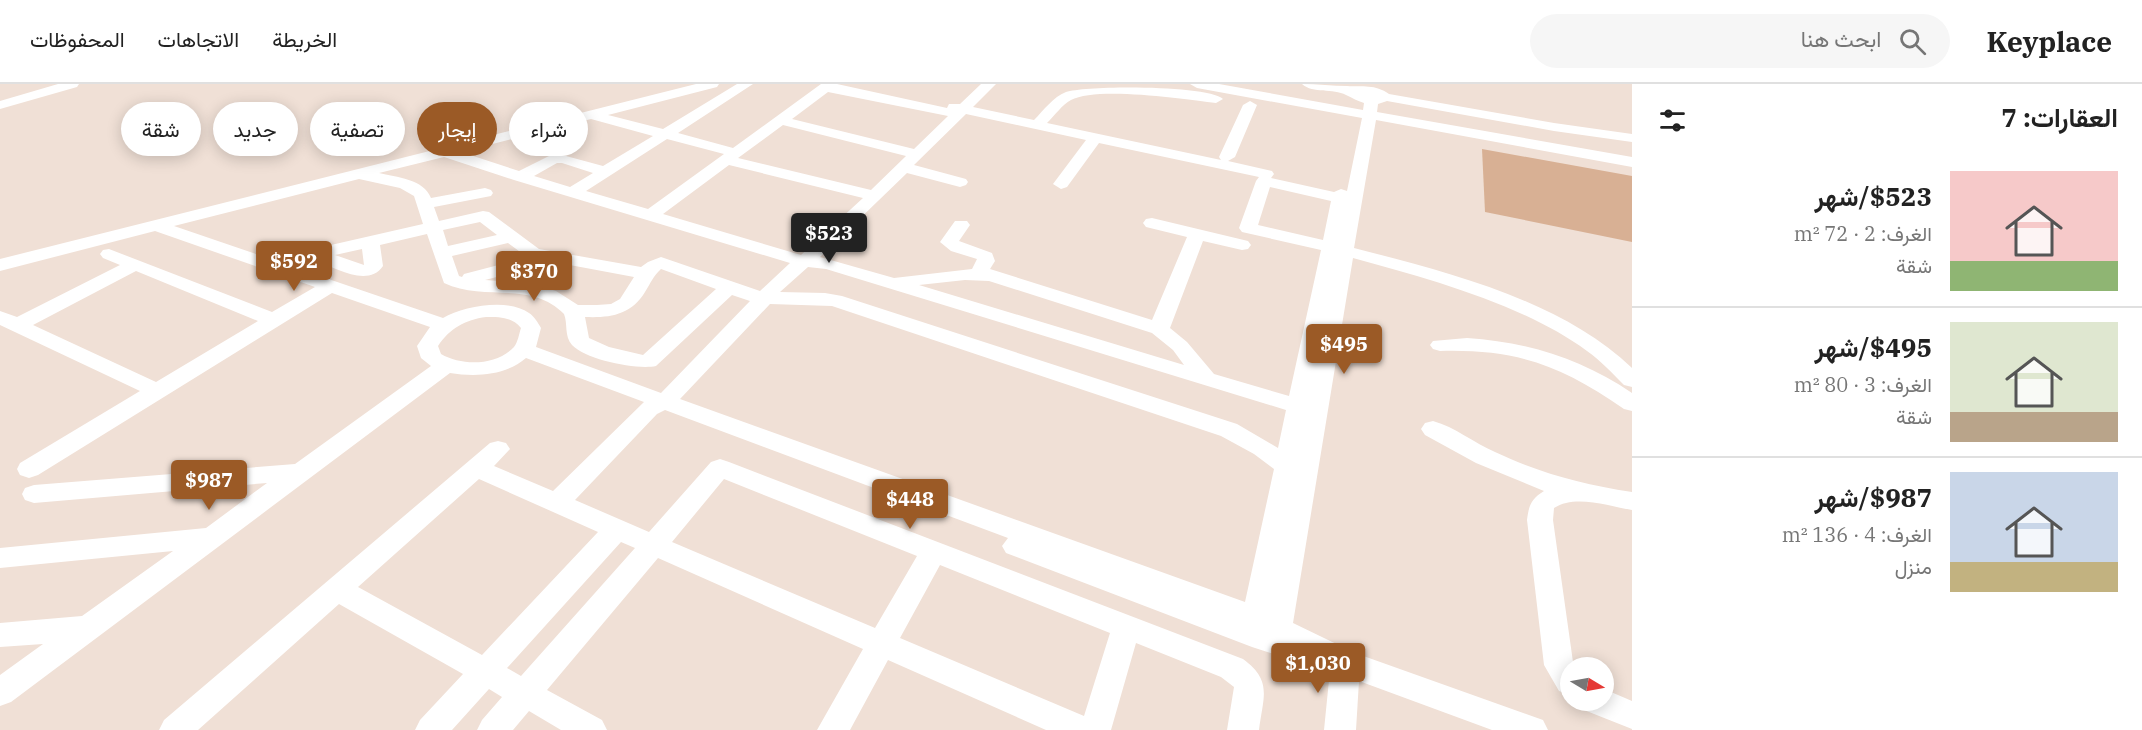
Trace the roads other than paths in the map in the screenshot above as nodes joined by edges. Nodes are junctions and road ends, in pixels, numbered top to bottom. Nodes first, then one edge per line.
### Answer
1 (32, 84) edge
2 (72, 84) edge
3 (712, 84) edge
4 (746, 84) edge
5 (1197, 84) edge
6 (1216, 84) edge
7 (1309, 84) edge
8 (979, 85) edge
9 (1123, 87) edge
10 (824, 88) edge
11 (0, 93) edge
12 (1298, 100) junction
13 (1269, 104) junction
14 (0, 105) edge
15 (1250, 105) junction
16 (1365, 106) junction
17 (953, 112) junction
18 (592, 115) junction
19 (780, 120) junction
20 (1037, 125) junction
21 (665, 135) junction
22 (1095, 137) junction
23 (1632, 138) edge
24 (497, 139) edge
25 (430, 156) edge
26 (457, 156) edge
27 (731, 156) junction
28 (1227, 157) dead end
29 (908, 158) junction
30 (1632, 158) edge
31 (1632, 162) edge
32 (606, 172) junction
33 (360, 174) junction
34 (1266, 174) dead end
35 (520, 177) junction
36 (960, 182) dead end
37 (1061, 184) dead end
38 (573, 192) junction
39 (485, 193) dead end
40 (869, 194) junction
41 (1348, 199) junction
42 (425, 204) junction
43 (651, 215) junction
44 (1152, 223) dead end
45 (154, 225) junction
46 (961, 225) dead end
47 (432, 226) junction
48 (1197, 234) junction
49 (510, 237) junction
50 (370, 241) junction
51 (1242, 245) dead end
52 (1339, 248) junction
53 (441, 253) junction
54 (109, 254) dead end
55 (315, 254) junction
56 (529, 258) junction
57 (798, 259) junction
58 (136, 264) junction
59 (0, 266) edge
60 (283, 269) junction
61 (978, 273) junction
62 (647, 274) junction
63 (455, 282) junction
64 (331, 285) junction
65 (508, 286) junction
66 (886, 286) junction
67 (729, 287) junction
68 (759, 297) junction
69 (573, 311) junction
70 (273, 320) junction
71 (9, 321) edge
72 (445, 325) junction
73 (1159, 329) junction
74 (1440, 345) dead end
75 (517, 354) junction
76 (444, 367) junction
77 (1632, 380) edge
78 (1211, 385) junction
79 (159, 391) junction
80 (656, 402) junction
81 (1632, 404) edge
82 (1307, 414) junction
83 (1433, 429) dead end
84 (498, 448) dead end
85 (476, 468) junction
86 (29, 469) dead end
87 (300, 472) junction
88 (1295, 473) junction
89 (1582, 493) junction
90 (34, 494) dead end
91 (1629, 497) edge
92 (556, 503) junction
93 (617, 530) junction
94 (210, 537) junction
95 (654, 545) junction
96 (933, 553) junction
97 (0, 558) edge
98 (336, 589) junction
99 (88, 627) junction
100 (1126, 627) junction
101 (1265, 631) junction
102 (0, 635) edge
103 (882, 644) junction
104 (1334, 658) junction
105 (1560, 668) edge
106 (485, 672) junction
107 (0, 692) edge
108 (525, 693) junction
109 (1614, 708) edge
110 (1632, 715) edge
111 (176, 730) edge
112 (431, 730) edge
113 (493, 730) edge
114 (591, 730) edge
115 (833, 730) edge
116 (1081, 730) edge
117 (1095, 730) edge
118 (1243, 730) edge
119 (1340, 730) edge
120 (1532, 730) edge

1 - 11 street
2 - 14 street
3 - 18 street
4 - 21 street
5 - 12 street
6 - 12 street
7 - 16 street
8 - 17 street
9 - 15 street
9 - 20 street
10 - 17 street
10 - 19 street
12 - 13 street
12 - 16 street
13 - 15 street
13 - 16 street
15 - 28 street
16 - 23 street
16 - 30 street
16 - 31 street
16 - 41 street
17 - 20 street
17 - 29 street
18 - 21 street
18 - 24 street
19 - 27 street
19 - 29 street
20 - 22 street
21 - 27 street
21 - 32 street
22 - 34 street
22 - 37 street
25 - 33 street
26 - 35 street
27 - 40 street
27 - 43 street
29 - 36 street
29 - 40 street
32 - 35 street
32 - 38 street
33 - 42 street
33 - 45 street
35 - 38 street
38 - 43 street
39 - 42 street
40 - 57 street
41 - 52 street
41 - 52 street
42 - 47 street
43 - 57 street
44 - 48 street
45 - 59 street
45 - 60 street
46 - 61 street
47 - 49 street
47 - 50 street
47 - 53 street
48 - 51 street
48 - 73 street
49 - 53 street
49 - 56 street
50 - 55 street
50 - 55 street
52 - 77 street
52 - 82 street
53 - 63 street
54 - 58 street
55 - 60 street
56 - 62 street
56 - 63 street
56 - 65 street
57 - 66 street
57 - 68 street
58 - 70 street
58 - 71 street
60 - 64 street
61 - 66 street
61 - 73 street
62 - 67 street
62 - 69 street
63 - 65 street
64 - 70 street
64 - 72 street
65 - 69 street
66 - 78 street
67 - 68 street
67 - 69 street
68 - 80 street
68 - 88 street
70 - 79 street
71 - 79 street
72 - 75 street
72 - 76 street
73 - 78 street
74 - 81 street
75 - 76 street
75 - 80 street
76 - 87 street
78 - 82 street
79 - 86 street
80 - 92 street
80 - 101 street
82 - 88 street
83 - 89 street
84 - 85 street
85 - 92 street
85 - 98 street
87 - 90 street
87 - 94 street
88 - 101 street
89 - 91 street
89 - 105 street
92 - 93 street
93 - 95 street
93 - 106 street
94 - 97 street
94 - 99 street
95 - 96 street
95 - 103 street
95 - 108 street
96 - 100 street
96 - 103 street
98 - 106 street
98 - 111 street
99 - 102 street
99 - 107 street
100 - 117 street
100 - 118 street
101 - 104 street
103 - 115 street
103 - 116 street
104 - 119 street
104 - 120 street
106 - 108 street
106 - 112 street
108 - 113 street
108 - 114 street
109 - 110 street

